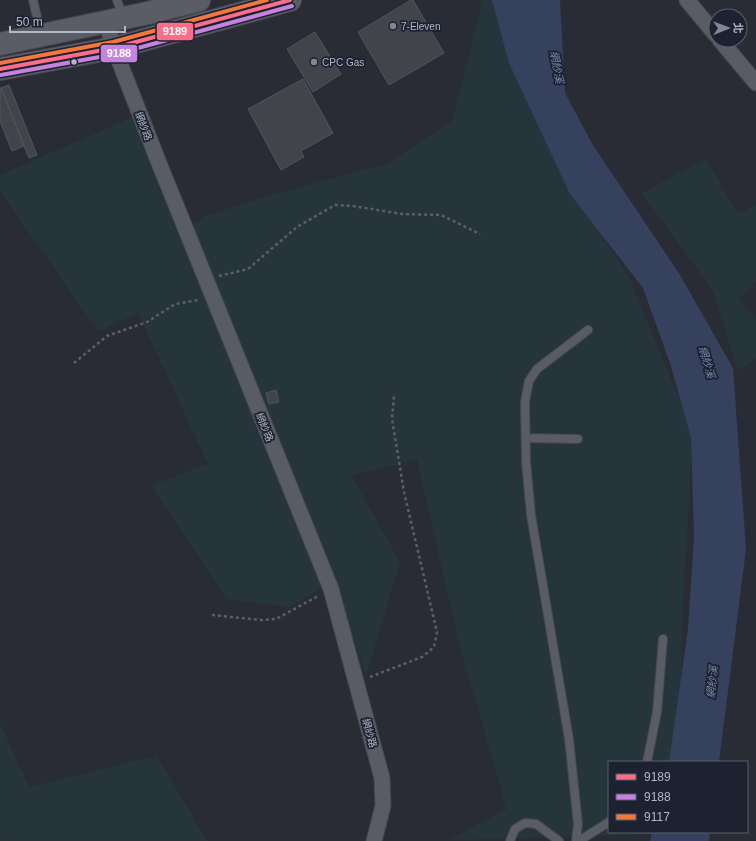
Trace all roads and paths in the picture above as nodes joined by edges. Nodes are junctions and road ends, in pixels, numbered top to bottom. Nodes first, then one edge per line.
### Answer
1 (33, 0) edge
2 (200, 0) edge
3 (290, 0) edge
4 (687, 0) edge
5 (116, 14) edge
6 (708, 25) edge
7 (42, 35) junction
8 (0, 44) edge
9 (114, 48) junction
10 (727, 48) edge
11 (0, 69) edge
12 (756, 83) edge
13 (480, 234) dead end
14 (205, 279) junction
15 (212, 297) junction
16 (588, 330) dead end
17 (74, 364) dead end
18 (394, 396) dead end
19 (526, 438) junction
20 (578, 440) dead end
21 (330, 589) junction
22 (212, 615) dead end
23 (663, 639) dead end
24 (356, 682) junction
25 (647, 761) edge
26 (608, 823) edge
27 (374, 841) edge
28 (510, 841) edge
29 (559, 841) edge
30 (576, 841) edge
31 (579, 841) edge

1 - 7 lane
2 - 5 main road
3 - 9 main road
4 - 6 street
5 - 7 main road
5 - 9 street, 網紗路
7 - 8 main road
9 - 11 main road
9 - 14 street, 網紗路
10 - 12 street
13 - 14 path
14 - 15 street, 網紗路
15 - 17 path
15 - 21 street, 網紗路
16 - 19 lane
18 - 24 path
19 - 20 lane
19 - 30 lane
21 - 22 path
21 - 24 street, 網紗路
23 - 25 lane
24 - 27 street, 網紗路
26 - 31 lane
28 - 29 lane

